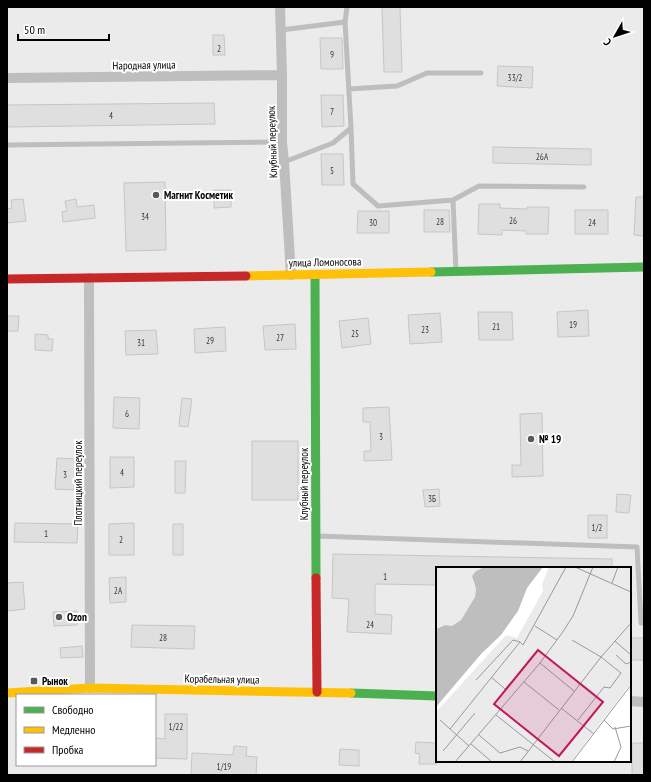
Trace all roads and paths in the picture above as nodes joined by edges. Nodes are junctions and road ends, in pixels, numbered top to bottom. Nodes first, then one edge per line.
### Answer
1 (280, 7) edge
2 (347, 7) edge
3 (345, 22) junction
4 (280, 30) junction
5 (481, 73) dead end
6 (282, 75) junction
7 (7, 78) edge
8 (348, 89) junction
9 (351, 128) junction
10 (282, 142) junction
11 (7, 145) edge
12 (284, 162) junction
13 (584, 187) dead end
14 (453, 200) junction
15 (644, 267) edge
16 (456, 272) junction
17 (291, 275) junction
18 (315, 275) junction
19 (89, 278) junction
20 (7, 279) edge
21 (316, 536) junction
22 (644, 623) edge
23 (90, 688) junction
24 (318, 692) junction
25 (7, 693) edge
26 (436, 696) edge
27 (631, 701) edge
28 (644, 702) edge

1 - 4 street, Клубный переулок
2 - 3 lane
3 - 4 lane
3 - 8 lane
4 - 6 street, Клубный переулок
5 - 8 lane
6 - 7 street, Народная улица
6 - 10 street, Клубный переулок
8 - 9 lane
9 - 12 lane
9 - 14 lane
10 - 11 lane
10 - 12 street, Клубный переулок
12 - 17 street, Клубный переулок
13 - 14 lane
14 - 16 lane
15 - 16 street, улица Ломоносова
16 - 18 street, улица Ломоносова
17 - 18 street, улица Ломоносова
17 - 19 street, улица Ломоносова
18 - 21 street, Клубный переулок
19 - 20 street, улица Ломоносова
19 - 23 street, Плотницкий переулок
21 - 22 lane
21 - 24 street, Клубный переулок
23 - 24 street, Корабельная улица
23 - 25 street, Корабельная улица
24 - 26 street, Корабельная улица
27 - 28 street

